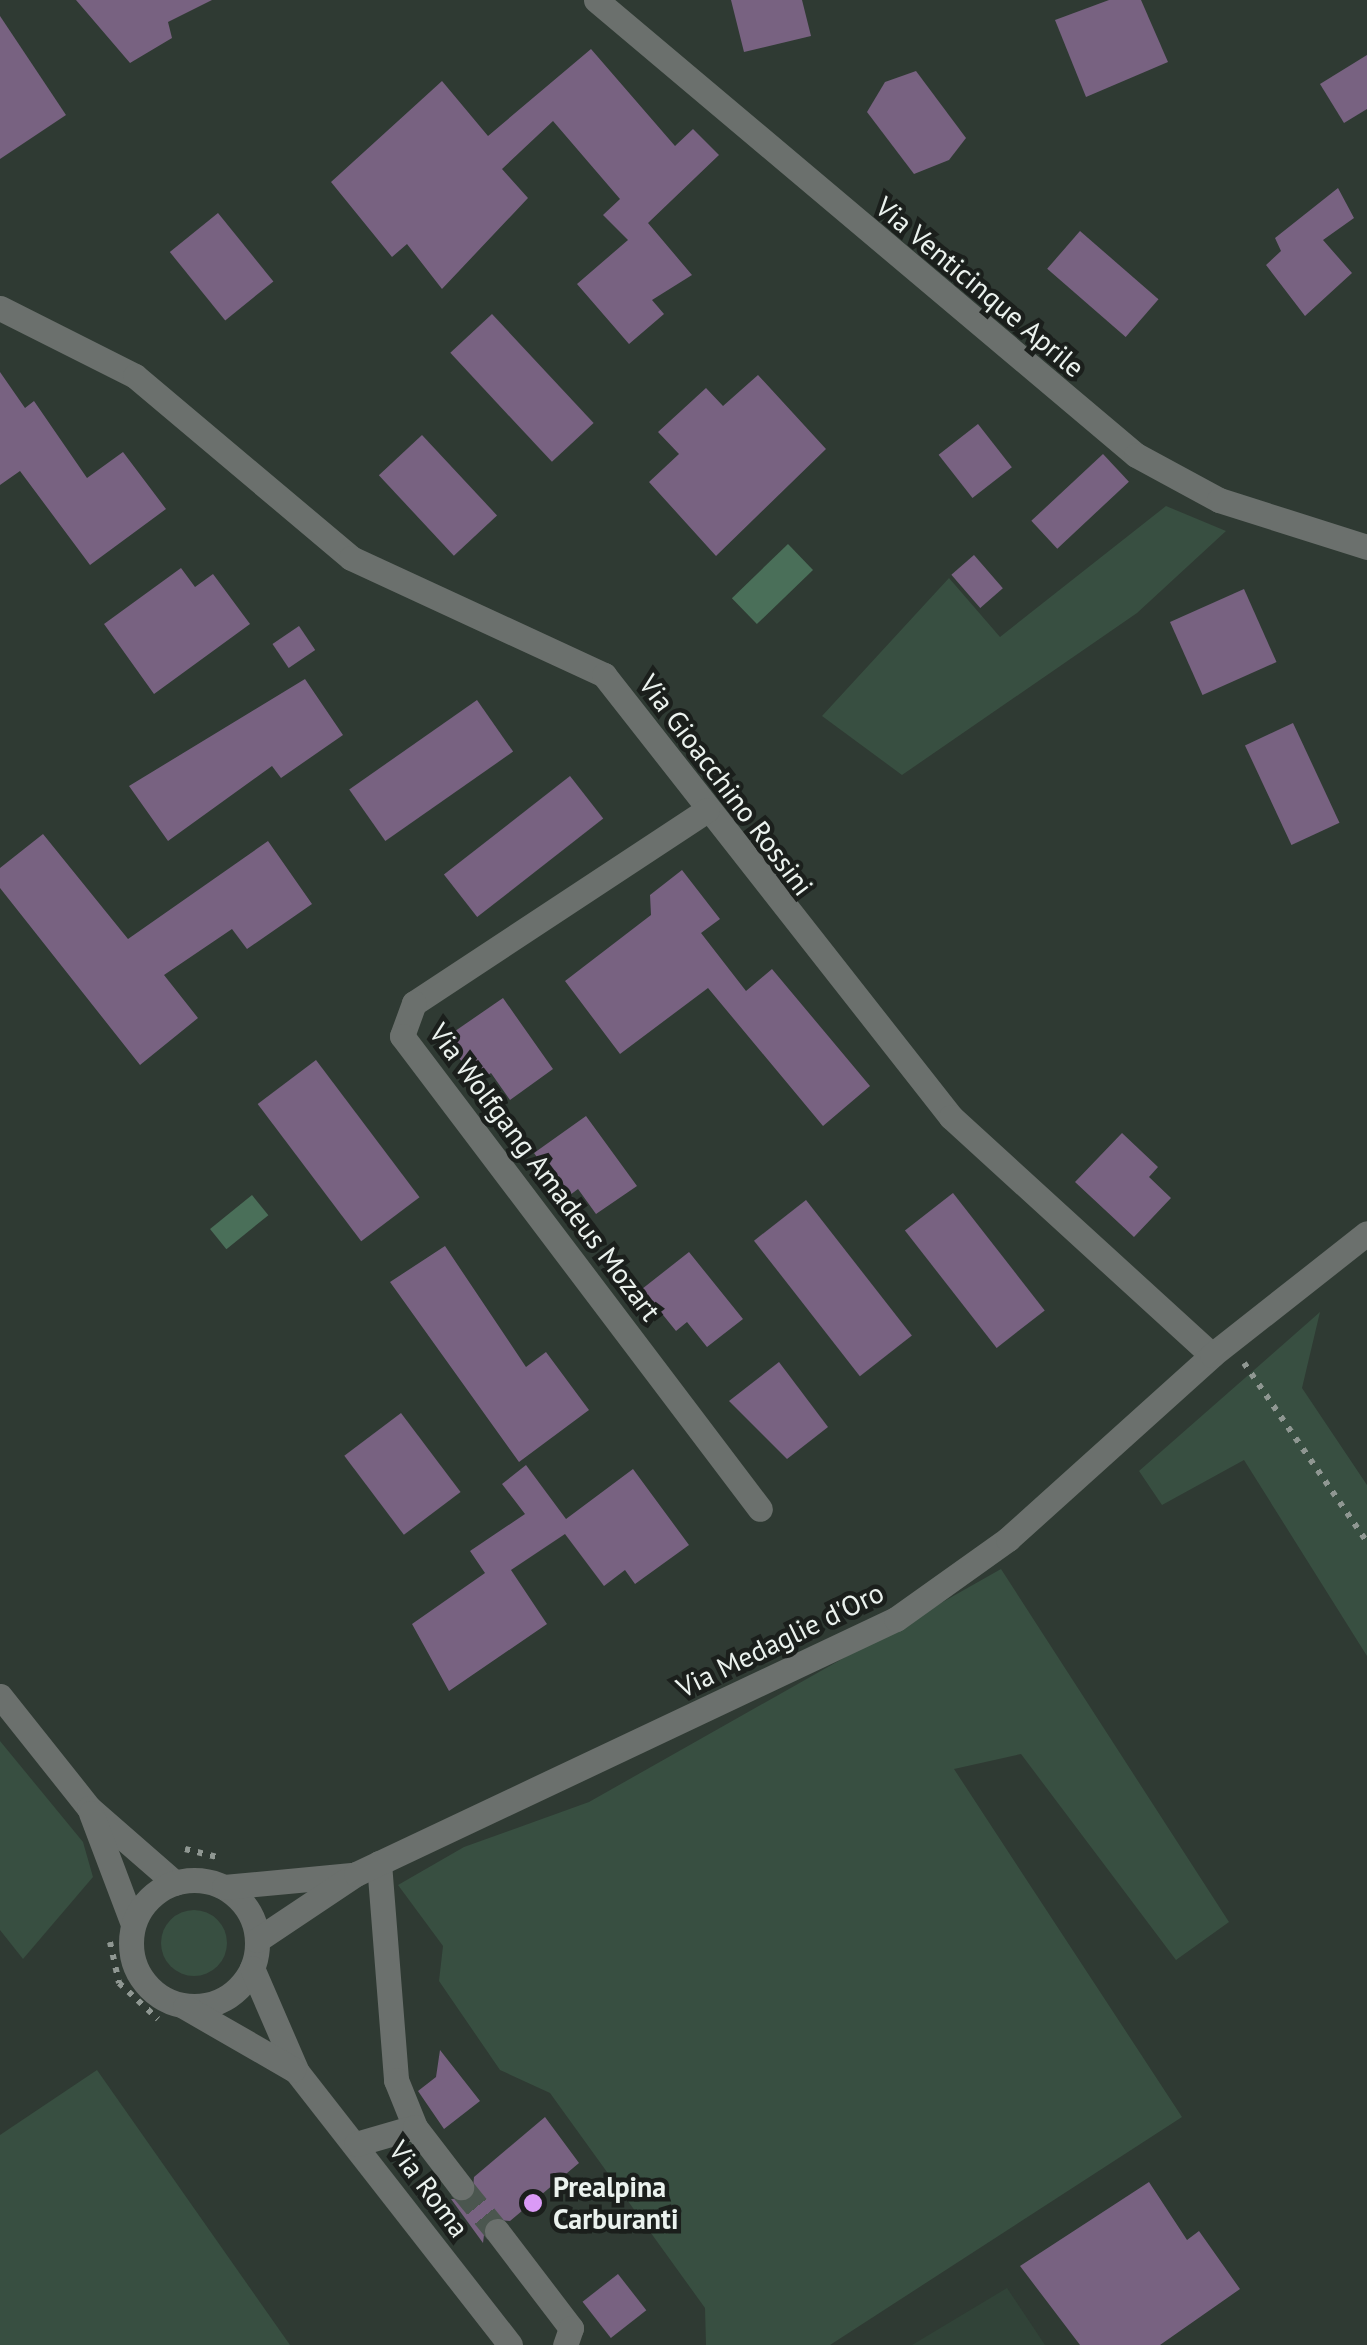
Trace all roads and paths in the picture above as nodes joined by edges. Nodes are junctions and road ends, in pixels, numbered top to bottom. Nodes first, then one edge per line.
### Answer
1 (596, 0) edge
2 (0, 308) edge
3 (1367, 547) edge
4 (708, 810) junction
5 (1367, 1233) edge
6 (1221, 1348) junction
7 (760, 1510) dead end
8 (1367, 1542) edge
9 (0, 1696) edge
10 (89, 1808) junction
11 (171, 1845) dead end
12 (223, 1859) dead end
13 (368, 1869) junction
14 (174, 1883) junction
15 (224, 1887) junction
16 (133, 1924) junction
17 (257, 1940) junction
18 (252, 1968) junction
19 (184, 2006) junction
20 (297, 2072) junction
21 (415, 2127) junction
22 (356, 2144) junction
23 (461, 2187) tunnel mouth
24 (497, 2231) tunnel mouth
25 (497, 2341) edge
26 (565, 2345) edge

1 - 3 street, Via Venticinque Aprile
2 - 4 street, Via Gioacchino Rossini
4 - 6 street, Via Gioacchino Rossini
4 - 7 street, Via Wolfgang Amadeus Mozart
5 - 6 street, Via Medaglie d'Oro
6 - 8 path
6 - 13 street, Via Medaglie d'Oro
9 - 10 street, Via Roma
10 - 14 street, Via Roma
10 - 16 street, Via Roma
11 - 12 path
13 - 15 street, Via Medaglie d'Oro
13 - 17 street, Via Medaglie d'Oro
13 - 21 street
14 - 15 street
14 - 16 street
15 - 17 street
16 - 19 street, Via Roma
17 - 18 street
18 - 19 street
18 - 20 street, Via Roma
19 - 20 street, Via Roma
20 - 22 street, Via Roma
21 - 22 street
21 - 23 street
22 - 25 street, Via Roma
24 - 26 street

